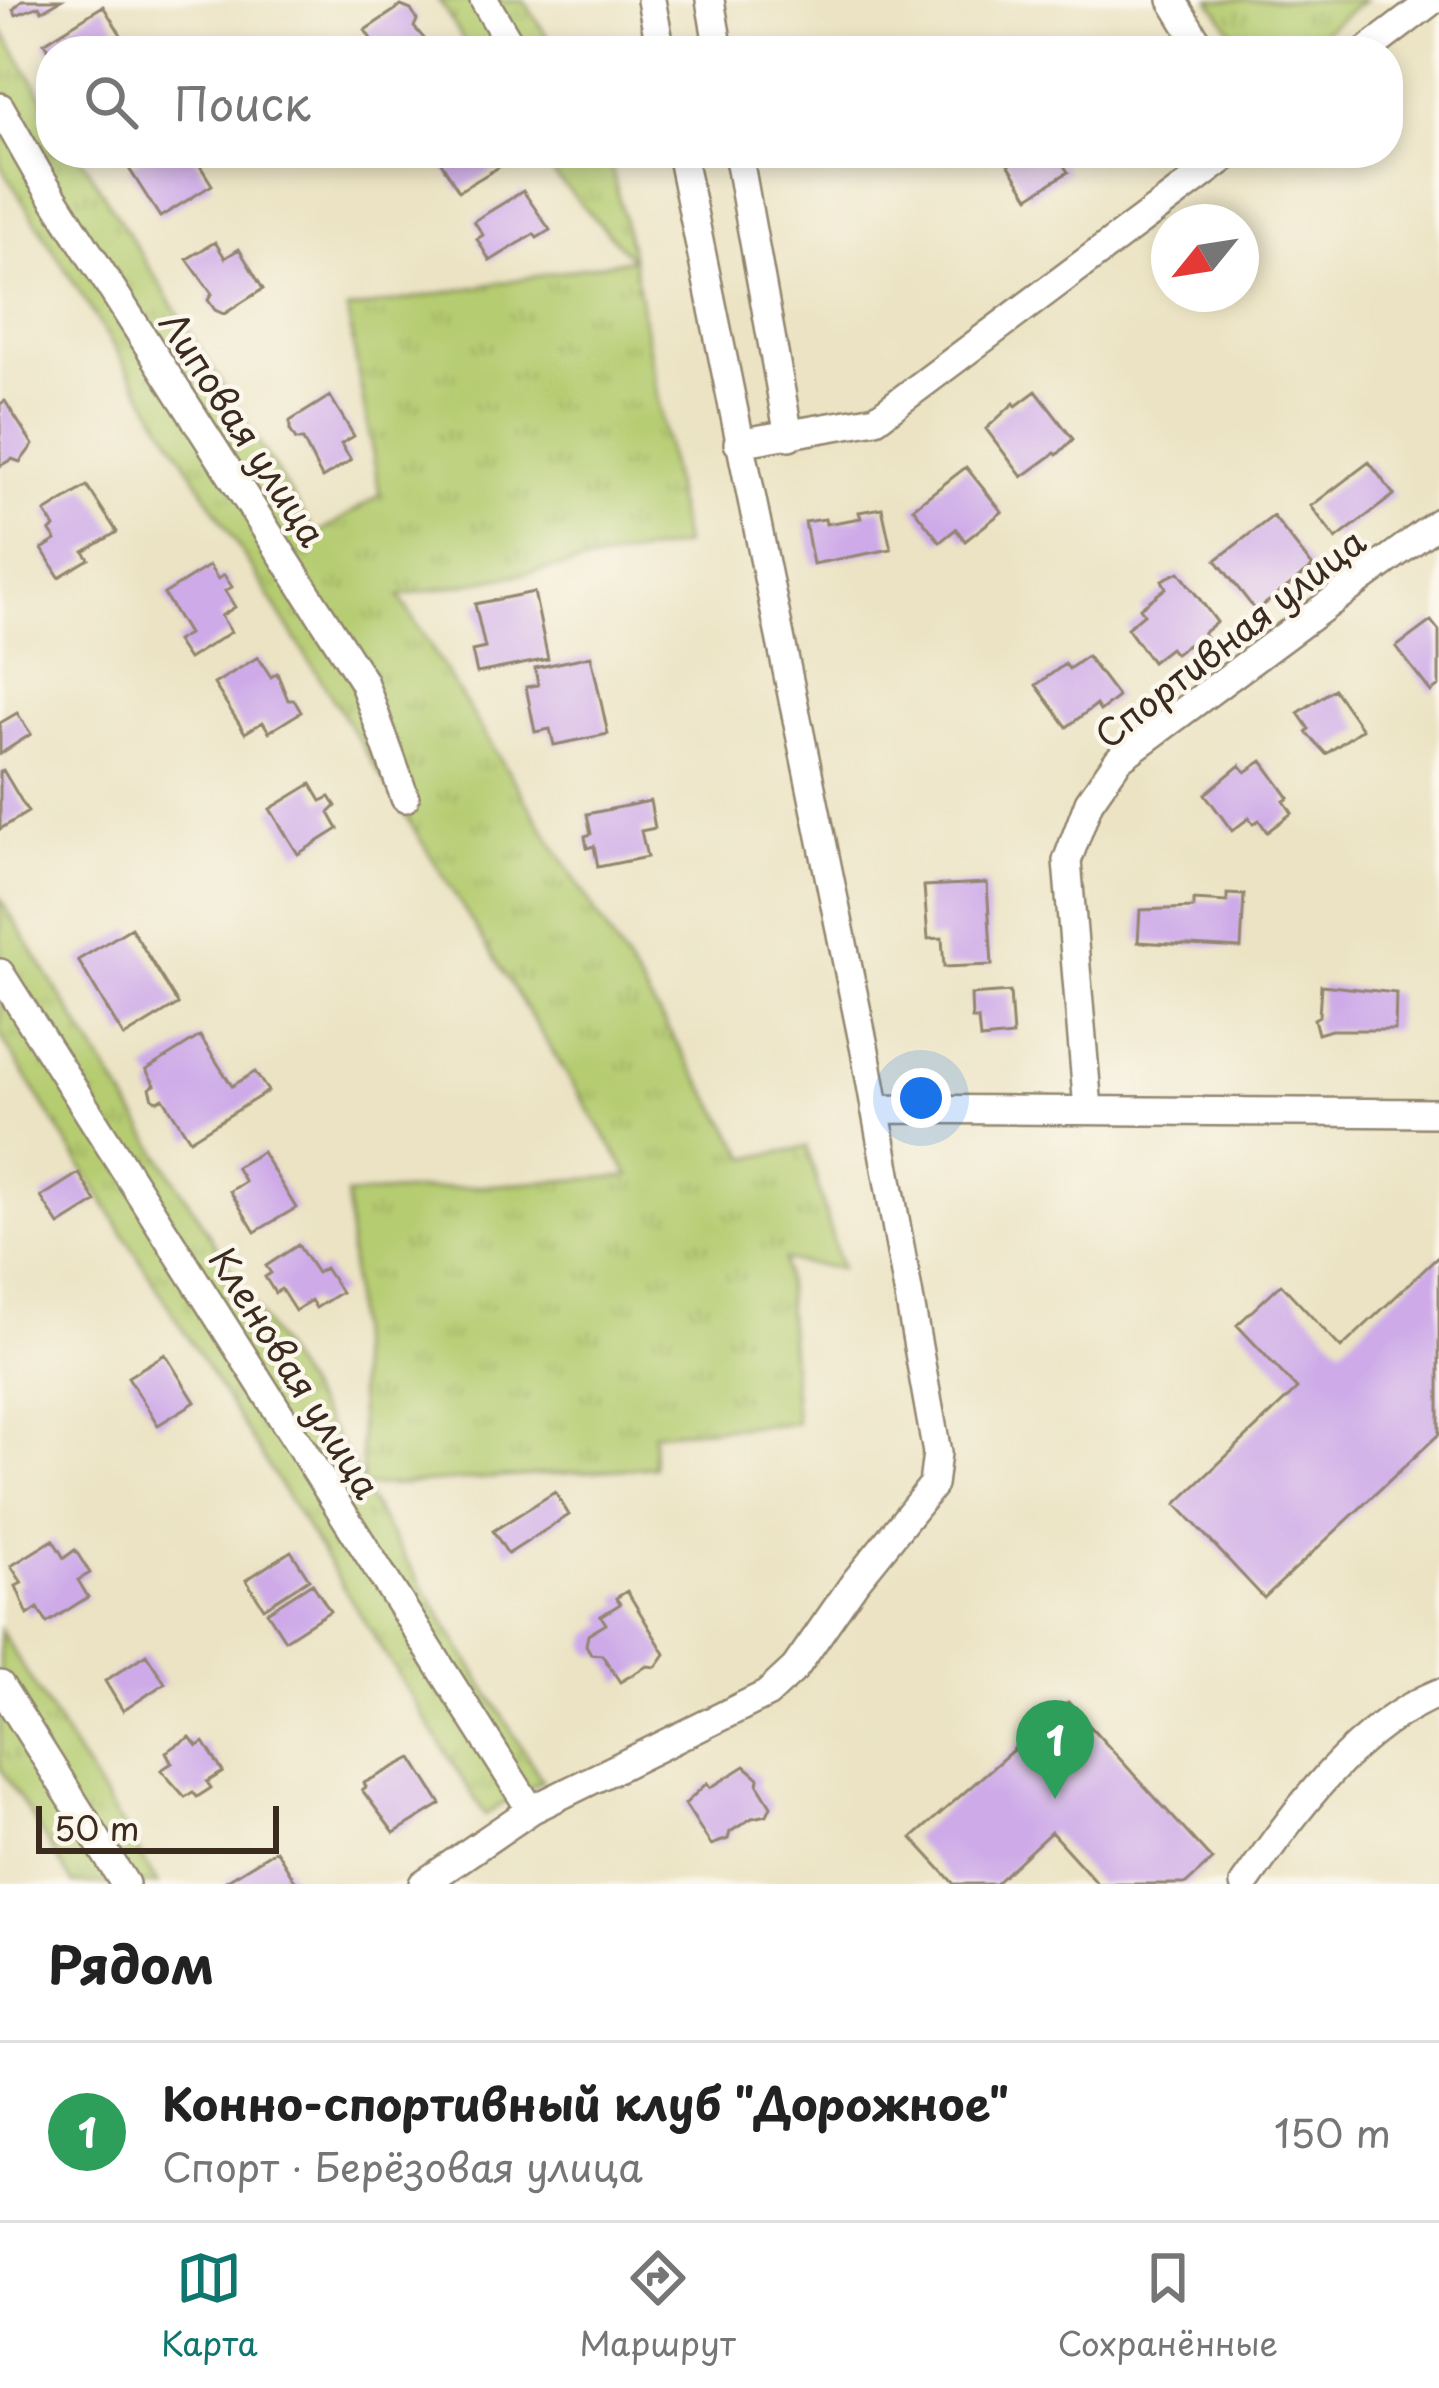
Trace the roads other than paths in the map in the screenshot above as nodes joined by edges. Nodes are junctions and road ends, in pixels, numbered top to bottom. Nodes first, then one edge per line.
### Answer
1 (484, 0) edge
2 (651, 0) edge
3 (710, 0) edge
4 (1172, 0) edge
5 (1433, 0) edge
6 (505, 36) edge
7 (658, 36) edge
8 (716, 36) edge
9 (1194, 36) edge
10 (1386, 36) edge
11 (0, 107) edge
12 (684, 168) edge
13 (741, 168) edge
14 (1212, 168) edge
15 (789, 436) junction
16 (738, 443) junction
17 (1439, 522) edge
18 (405, 798) dead end
19 (0, 974) edge
20 (875, 1109) junction
21 (1088, 1109) junction
22 (1439, 1113) edge
23 (0, 1684) edge
24 (1439, 1693) edge
25 (531, 1810) junction
26 (125, 1884) edge
27 (423, 1884) edge
28 (1244, 1884) edge

1 - 6 street
2 - 7 street
3 - 8 street
4 - 9 street
5 - 10 street
11 - 18 street, Липовая улица
12 - 16 street
13 - 15 street
14 - 15 street
15 - 16 street
16 - 20 street
17 - 21 street, Спортивная улица
19 - 25 street, Кленовая улица
20 - 21 street
20 - 25 street
21 - 22 street
23 - 26 street
24 - 28 street
25 - 27 street

